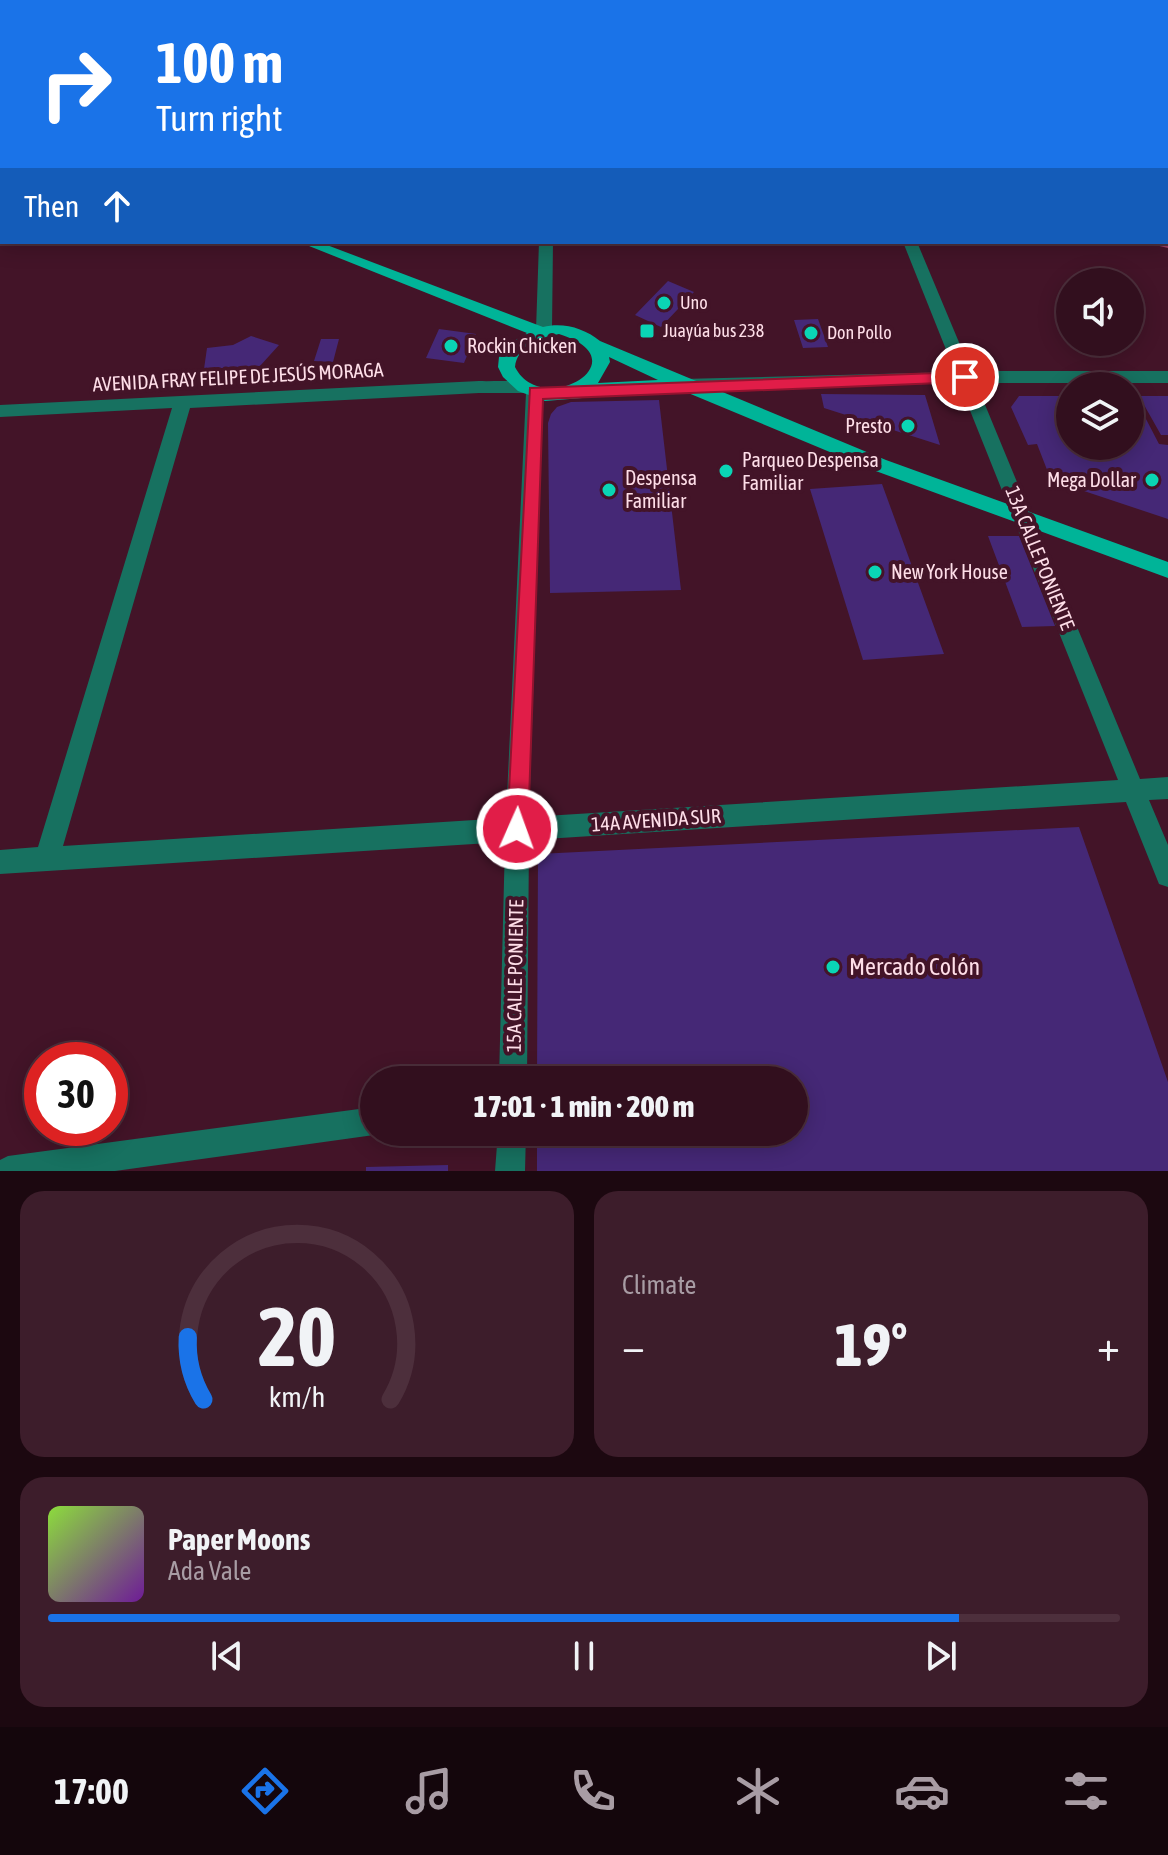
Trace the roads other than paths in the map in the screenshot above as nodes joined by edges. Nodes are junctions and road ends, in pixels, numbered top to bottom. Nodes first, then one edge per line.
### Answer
1 (311, 244) edge
2 (546, 244) edge
3 (911, 244) edge
4 (481, 310) junction
5 (541, 331) junction
6 (514, 346) junction
7 (598, 346) junction
8 (507, 364) junction
9 (965, 377) junction
10 (1168, 377) edge
11 (682, 385) junction
12 (479, 387) junction
13 (530, 390) junction
14 (579, 390) junction
15 (183, 401) junction
16 (0, 411) edge
17 (1025, 520) junction
18 (1168, 570) edge
19 (1132, 788) junction
20 (1168, 788) edge
21 (517, 829) junction
22 (47, 859) junction
23 (0, 862) edge
24 (1168, 875) edge
25 (513, 1066) edge
26 (360, 1123) edge
27 (511, 1146) edge
28 (8, 1171) edge
29 (510, 1171) edge

1 - 4 main road
2 - 5 street
3 - 9 street, 13A CALLE PONIENTE
4 - 5 main road
4 - 6 main road
5 - 6 main road
5 - 7 main road
6 - 8 main road
7 - 11 main road
7 - 14 main road
8 - 12 street
8 - 13 main road
9 - 10 street
9 - 11 street
9 - 17 street, 13A CALLE PONIENTE
11 - 14 main road
11 - 17 main road
12 - 13 street, AVENIDA FRAY FELIPE DE JESÚS MORAGA
12 - 15 street, AVENIDA FRAY FELIPE DE JESÚS MORAGA
13 - 14 main road
13 - 21 street, 15A CALLE PONIENTE
15 - 16 street, AVENIDA FRAY FELIPE DE JESÚS MORAGA
15 - 22 street
17 - 18 main road
17 - 19 street, 13A CALLE PONIENTE
19 - 20 street, 14A AVENIDA SUR
19 - 21 street, 14A AVENIDA SUR
19 - 24 street, 13A CALLE PONIENTE
21 - 22 street, 14A AVENIDA SUR
21 - 25 street, 15A CALLE PONIENTE
22 - 23 street, 14A AVENIDA SUR
26 - 28 street
27 - 29 street

